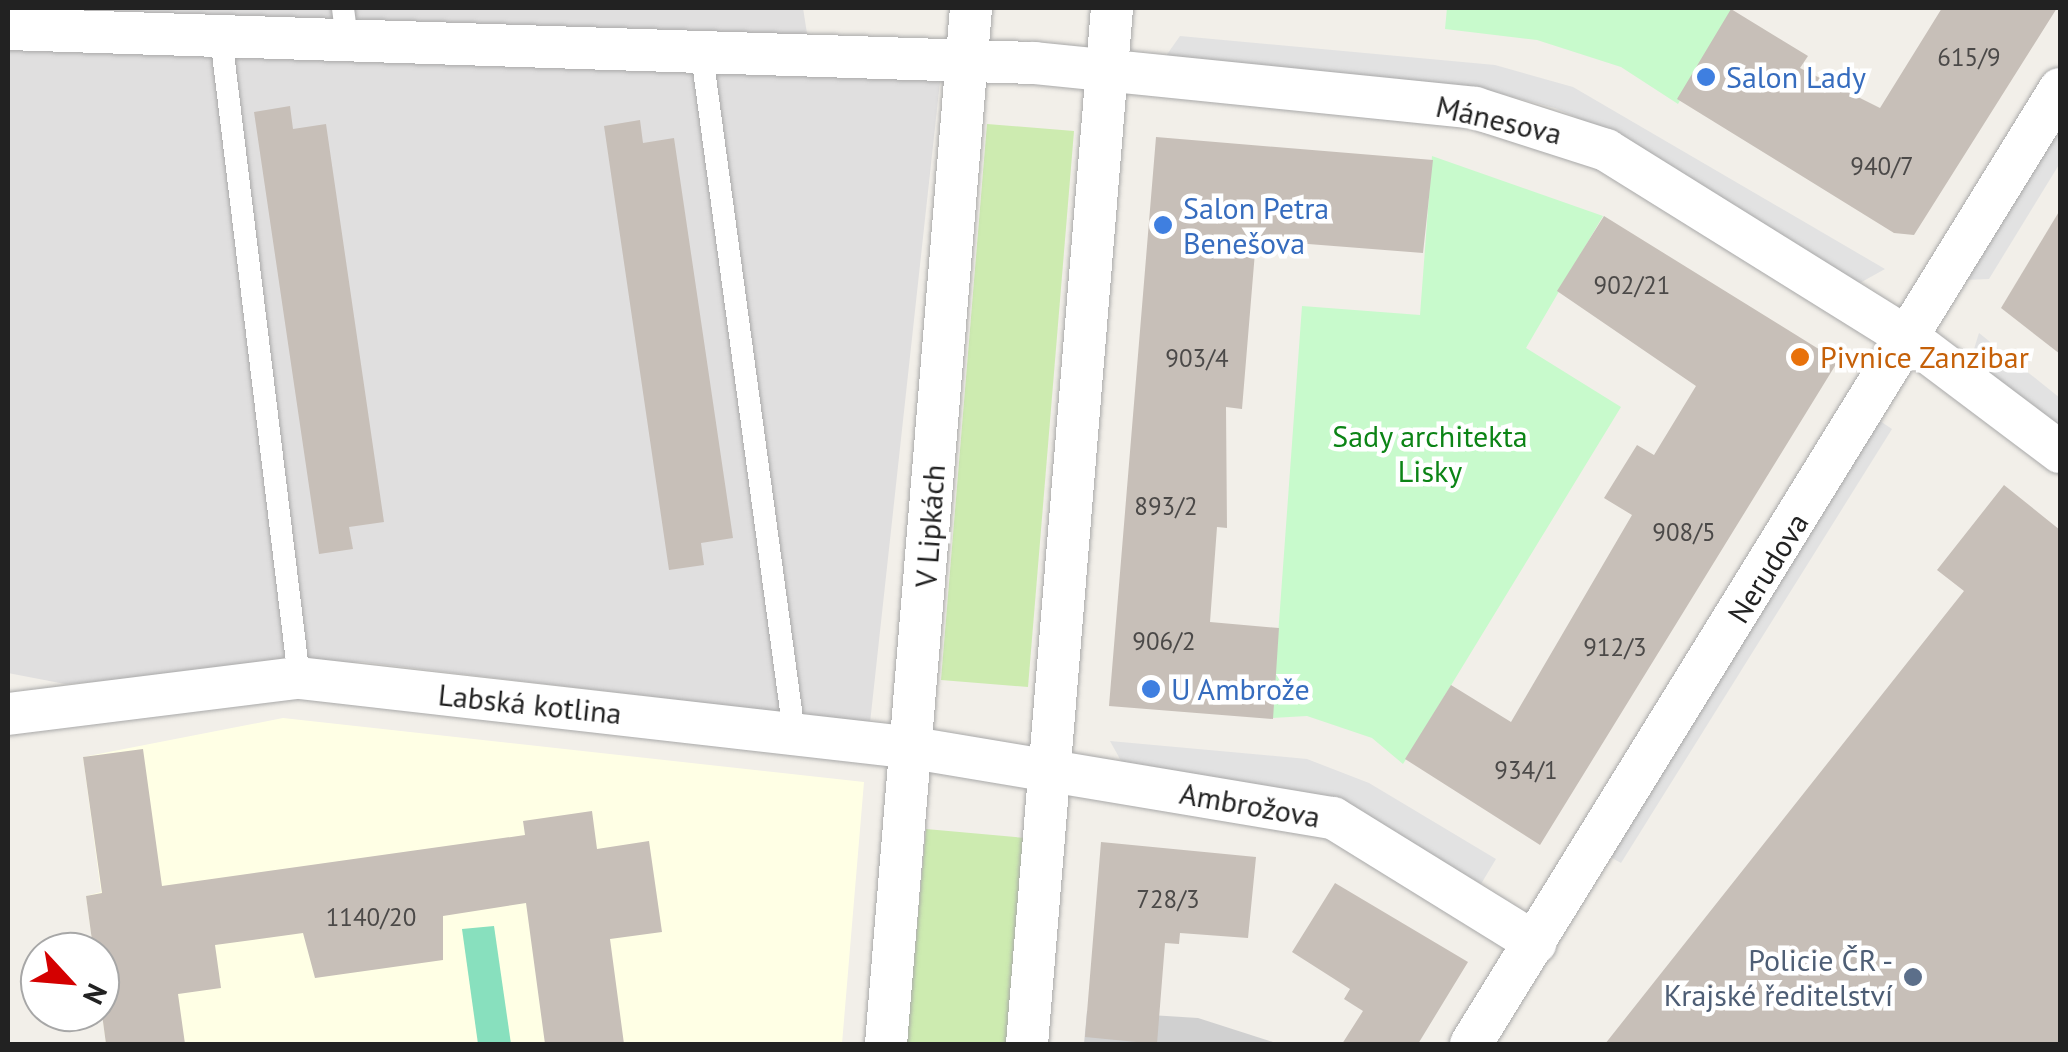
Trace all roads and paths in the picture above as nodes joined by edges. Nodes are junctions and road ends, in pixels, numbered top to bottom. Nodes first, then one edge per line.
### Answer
1 (971, 8) edge
2 (1112, 8) edge
3 (345, 25) edge
4 (8, 29) edge
5 (222, 37) junction
6 (702, 55) junction
7 (965, 66) junction
8 (1106, 70) junction
9 (2060, 89) edge
10 (1910, 340) junction
11 (2060, 452) edge
12 (300, 678) junction
13 (8, 714) edge
14 (794, 733) junction
15 (913, 748) junction
16 (1050, 776) junction
17 (1535, 943) junction
18 (886, 1044) edge
19 (1027, 1044) edge
20 (1471, 1044) edge

1 - 7 street, V Lipkách
2 - 8 street
3 - 5 street
3 - 6 street
4 - 5 street
5 - 12 lane
6 - 7 street
6 - 14 lane
7 - 8 street, Mánesova
7 - 15 street, V Lipkách
8 - 10 street, Mánesova
8 - 16 street
9 - 10 street, Nerudova
10 - 11 street, Mánesova
10 - 17 street, Nerudova
12 - 13 street, Labská kotlina
12 - 14 street, Labská kotlina
14 - 15 street, Labská kotlina
15 - 16 street, Labská kotlina
15 - 18 street, V Lipkách
16 - 17 street, Ambrožova
16 - 19 street
17 - 20 street, Nerudova

